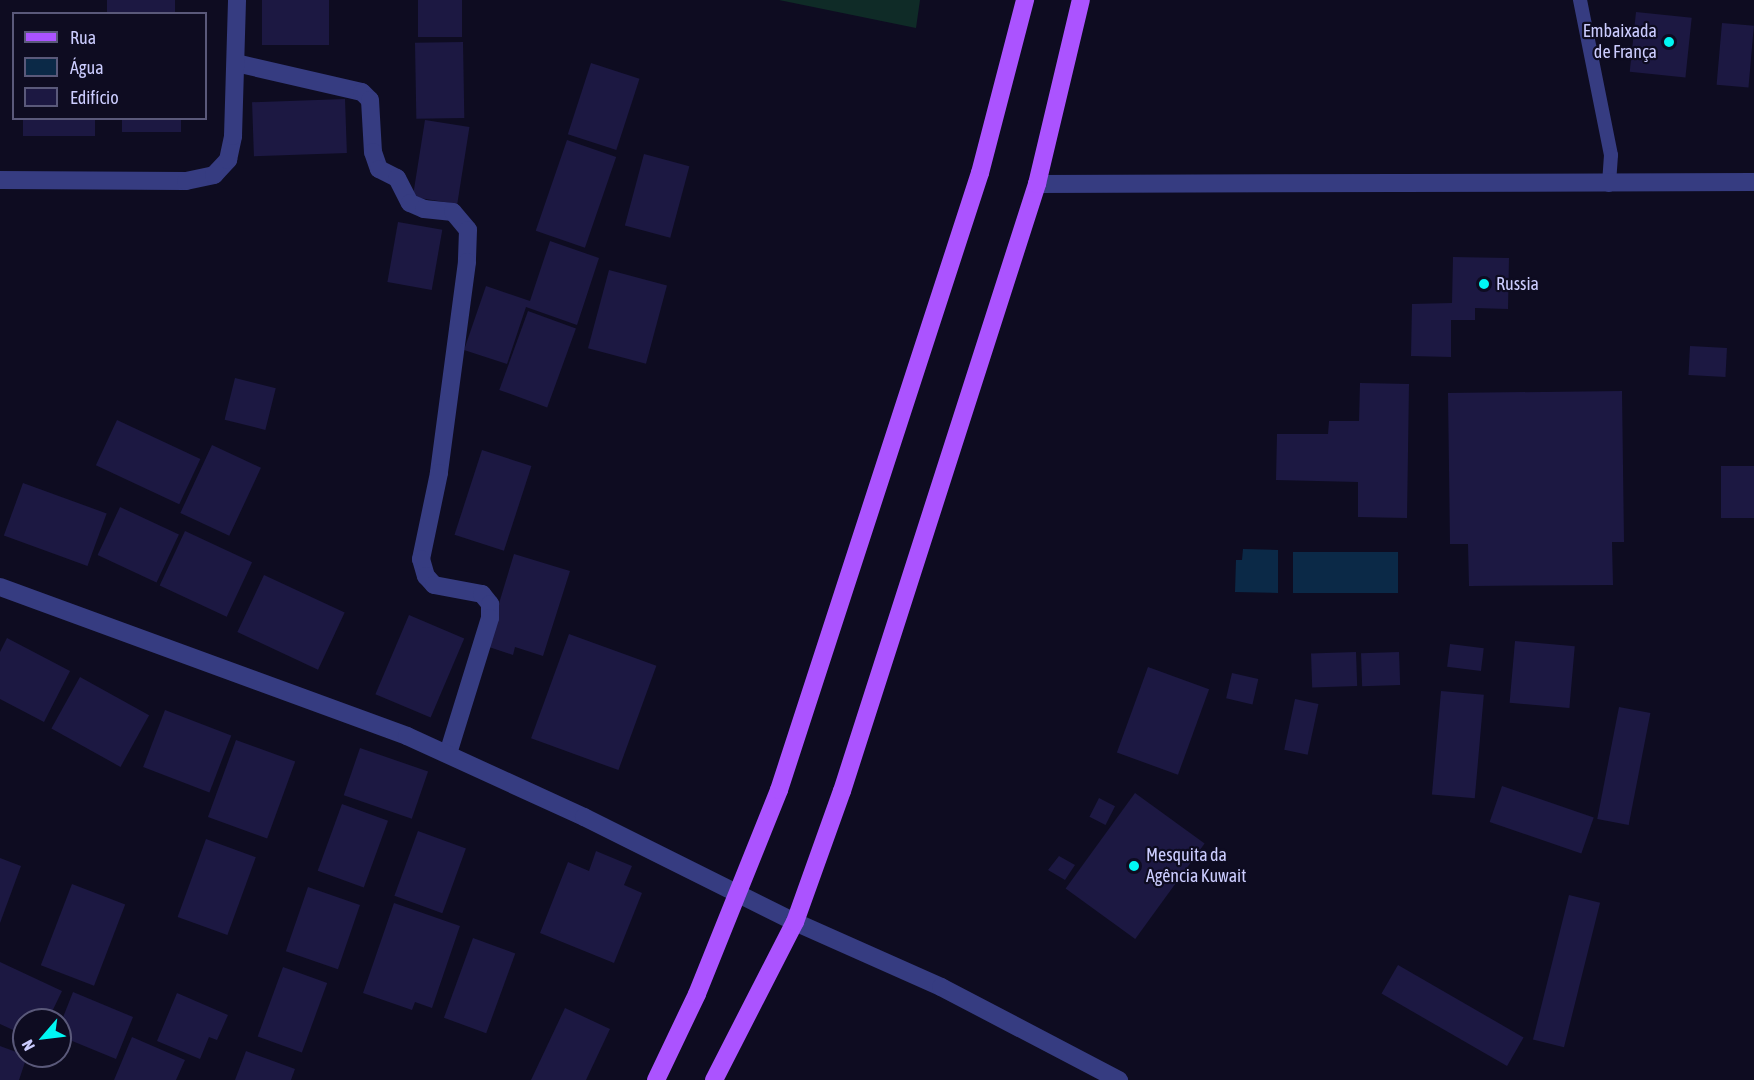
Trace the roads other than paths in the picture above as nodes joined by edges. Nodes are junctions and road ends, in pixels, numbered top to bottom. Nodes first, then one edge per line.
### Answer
1 (237, 0) edge
2 (1025, 0) edge
3 (1081, 0) edge
4 (1580, 0) edge
5 (236, 63) junction
6 (0, 180) edge
7 (1754, 182) edge
8 (1037, 184) junction
9 (1609, 185) junction
10 (0, 587) edge
11 (448, 754) junction
12 (739, 892) junction
13 (795, 922) junction
14 (656, 1080) edge
15 (714, 1080) edge
16 (1119, 1080) edge

1 - 5 street
2 - 12 main road
3 - 8 main road
4 - 9 lane
5 - 6 street
5 - 11 street
7 - 9 street
8 - 9 street
8 - 13 main road
10 - 11 street
11 - 12 street
12 - 13 street
12 - 14 main road
13 - 15 main road
13 - 16 street

